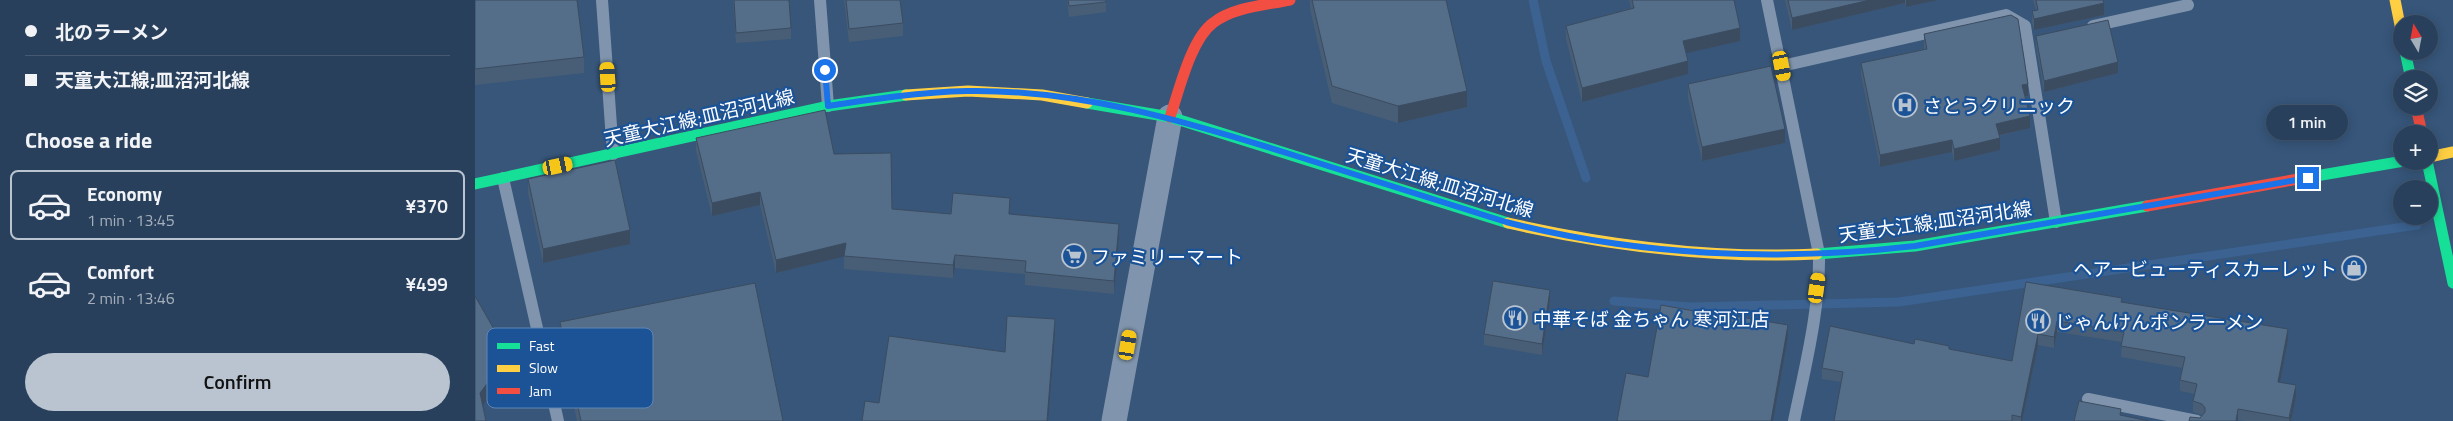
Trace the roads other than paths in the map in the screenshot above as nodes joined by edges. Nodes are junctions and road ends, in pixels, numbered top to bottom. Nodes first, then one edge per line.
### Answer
1 (602, 0) edge
2 (820, 0) edge
3 (1290, 0) edge
4 (1767, 0) edge
5 (2395, 0) edge
6 (2188, 5) dead end
7 (2398, 15) edge
8 (2084, 28) edge
9 (1782, 66) junction
10 (828, 106) junction
11 (1170, 117) junction
12 (2453, 152) edge
13 (613, 154) junction
14 (2438, 155) edge
15 (2393, 163) edge
16 (2429, 170) edge
17 (503, 178) junction
18 (475, 184) edge
19 (2056, 222) junction
20 (1819, 254) junction
21 (2453, 283) edge
22 (537, 328) edge
23 (2088, 399) dead end
24 (555, 408) edge
25 (558, 421) edge
26 (1114, 421) edge
27 (1794, 421) edge
28 (2197, 421) edge

1 - 13 lane
2 - 10 lane
3 - 11 main road
4 - 9 lane
5 - 7 main road
6 - 8 lane
9 - 19 lane
9 - 20 lane
10 - 11 main road, 天童大江線;皿沼河北線
10 - 13 main road, 天童大江線;皿沼河北線
11 - 20 main road, 天童大江線;皿沼河北線
11 - 26 street
12 - 14 main road
13 - 17 main road, 天童大江線;皿沼河北線
15 - 19 main road, 天童大江線;皿沼河北線
16 - 21 main road
17 - 18 main road, 天童大江線;皿沼河北線
17 - 22 lane
19 - 20 main road, 天童大江線;皿沼河北線
20 - 27 lane
23 - 28 lane
24 - 25 lane

